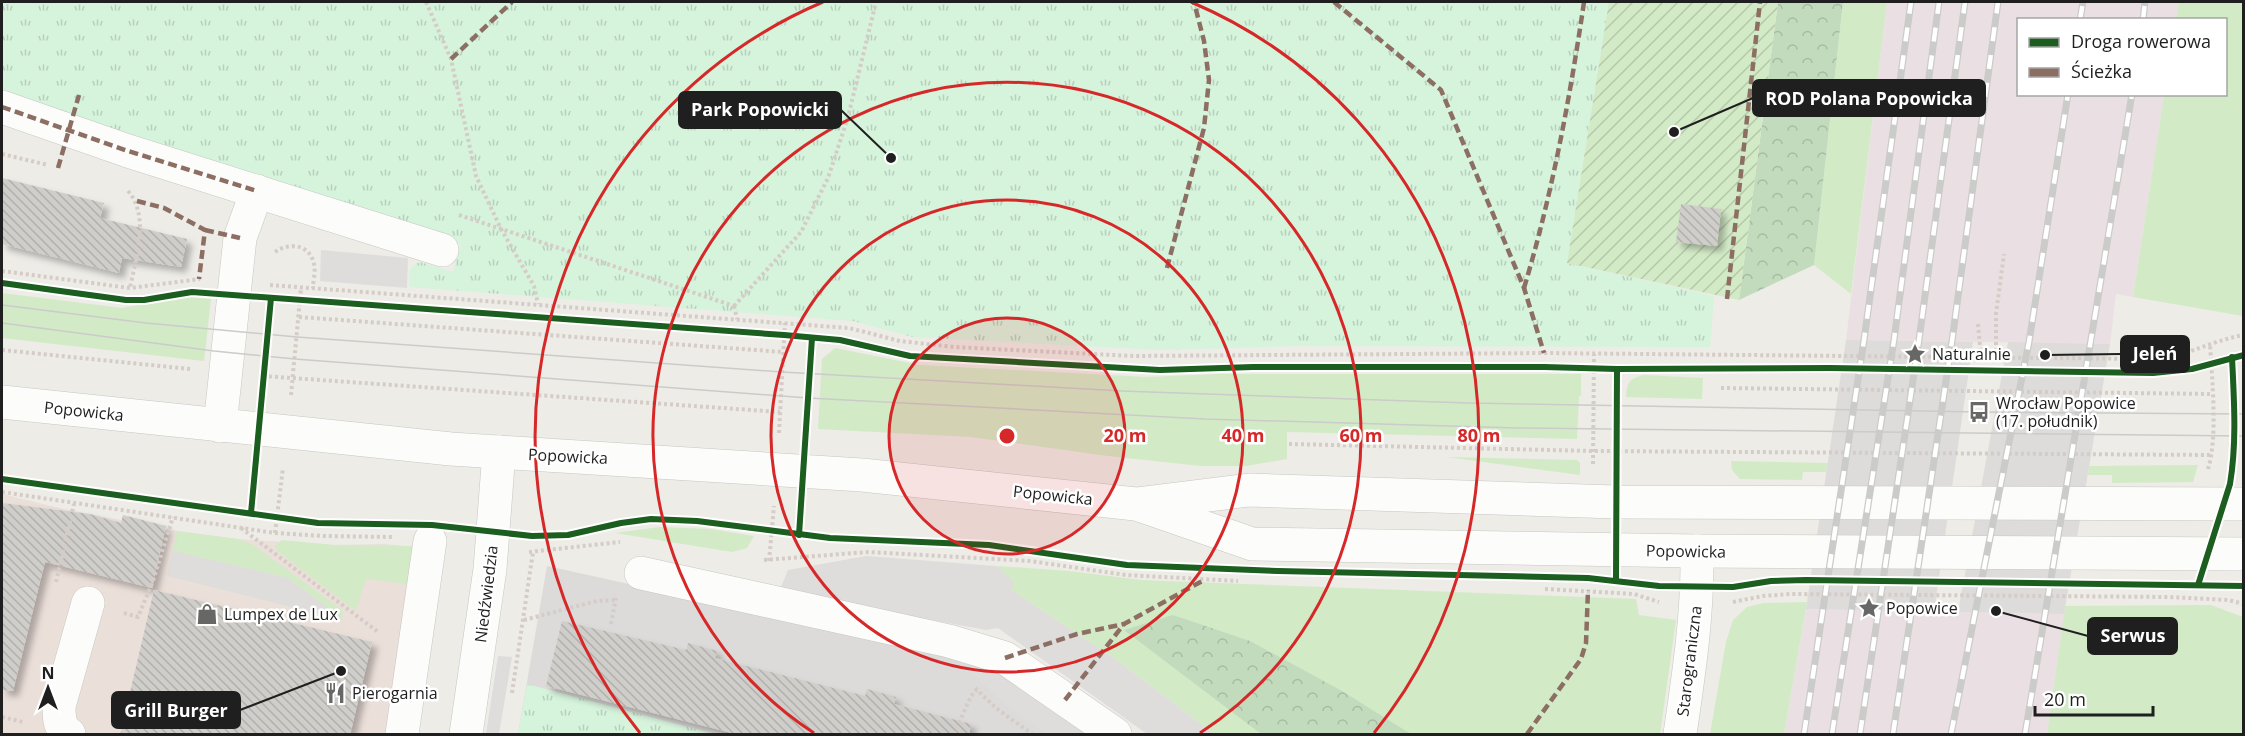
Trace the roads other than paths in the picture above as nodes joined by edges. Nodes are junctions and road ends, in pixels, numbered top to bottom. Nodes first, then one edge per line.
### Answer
1 (2, 107) edge
2 (257, 191) junction
3 (442, 250) dead end
4 (2, 402) edge
5 (220, 426) junction
6 (499, 452) junction
7 (1136, 504) junction
8 (2244, 504) edge
9 (430, 541) road end
10 (1698, 551) junction
11 (2244, 554) edge
12 (641, 573) dead end
13 (88, 603) road end
14 (69, 735) edge
15 (402, 735) edge
16 (465, 735) edge
17 (1116, 735) edge
18 (1680, 735) edge

1 - 2 street
2 - 3 street
2 - 5 street
4 - 5 street, Popowicka
5 - 6 street, Popowicka
6 - 7 street, Popowicka
6 - 16 street, Niedźwiedzia
7 - 8 street, Popowicka
7 - 10 street, Popowicka
9 - 15 street
10 - 11 street, Popowicka
10 - 18 street, Starograniczna
12 - 17 street
13 - 14 street

